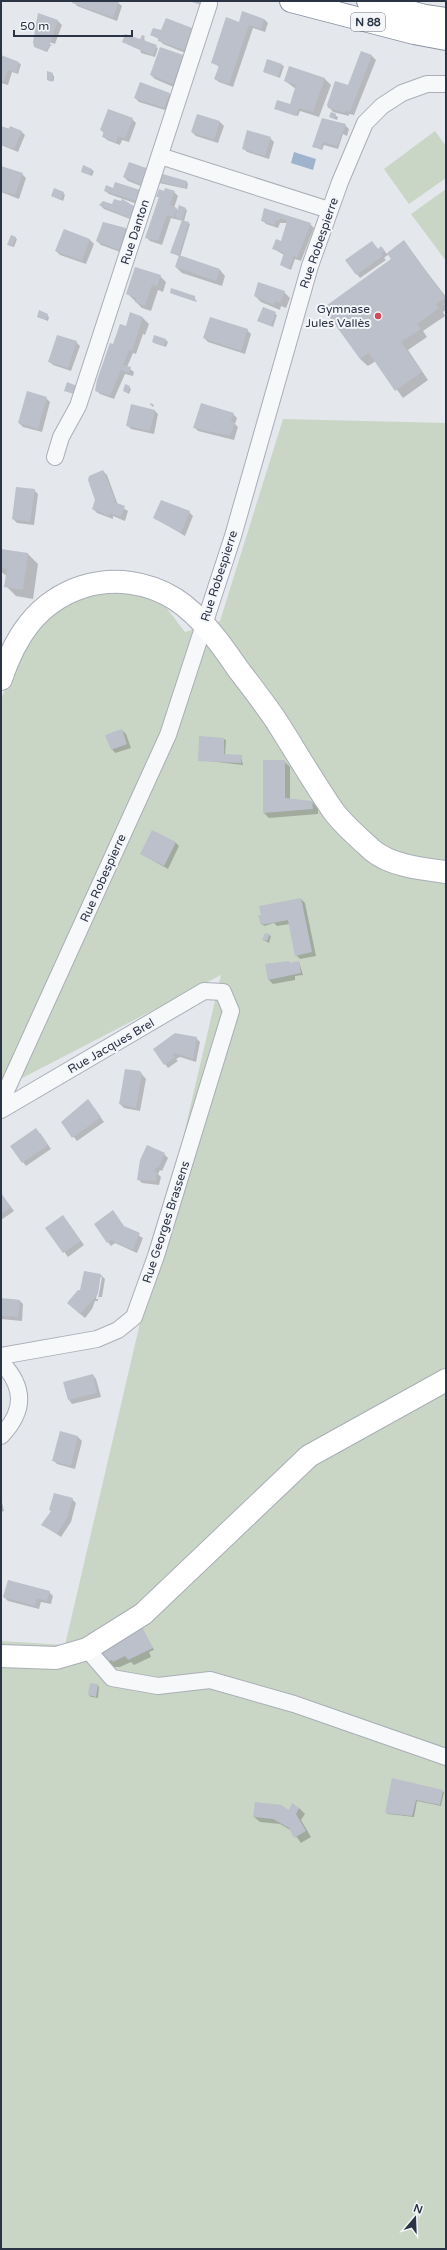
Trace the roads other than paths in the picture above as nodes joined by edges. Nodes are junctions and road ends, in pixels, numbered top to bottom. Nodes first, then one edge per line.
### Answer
1 (291, 1) edge
2 (368, 1) edge
3 (209, 4) dead end
4 (446, 19) edge
5 (446, 39) edge
6 (446, 84) edge
7 (160, 156) junction
8 (329, 210) junction
9 (55, 457) dead end
10 (203, 624) junction
11 (1, 679) edge
12 (446, 872) edge
13 (223, 992) joint
14 (1, 1102) edge
15 (1, 1110) edge
16 (1, 1356) edge
17 (1, 1362) edge
18 (446, 1380) edge
19 (1, 1436) edge
20 (87, 1649) junction
21 (1, 1656) edge
22 (446, 1757) edge

1 - 5 main road, N 88
2 - 4 main road, N 88
3 - 7 street, Rue Danton
6 - 8 street, Rue Robespierre
7 - 8 street
7 - 9 street, Rue Danton
8 - 10 street, Rue Robespierre
10 - 11 main road
10 - 12 main road
10 - 14 street, Rue Robespierre
13 - 15 street, Rue Jacques Brel
13 - 16 street, Rue Georges Brassens
17 - 19 street
18 - 20 main road
20 - 21 main road
20 - 22 street

